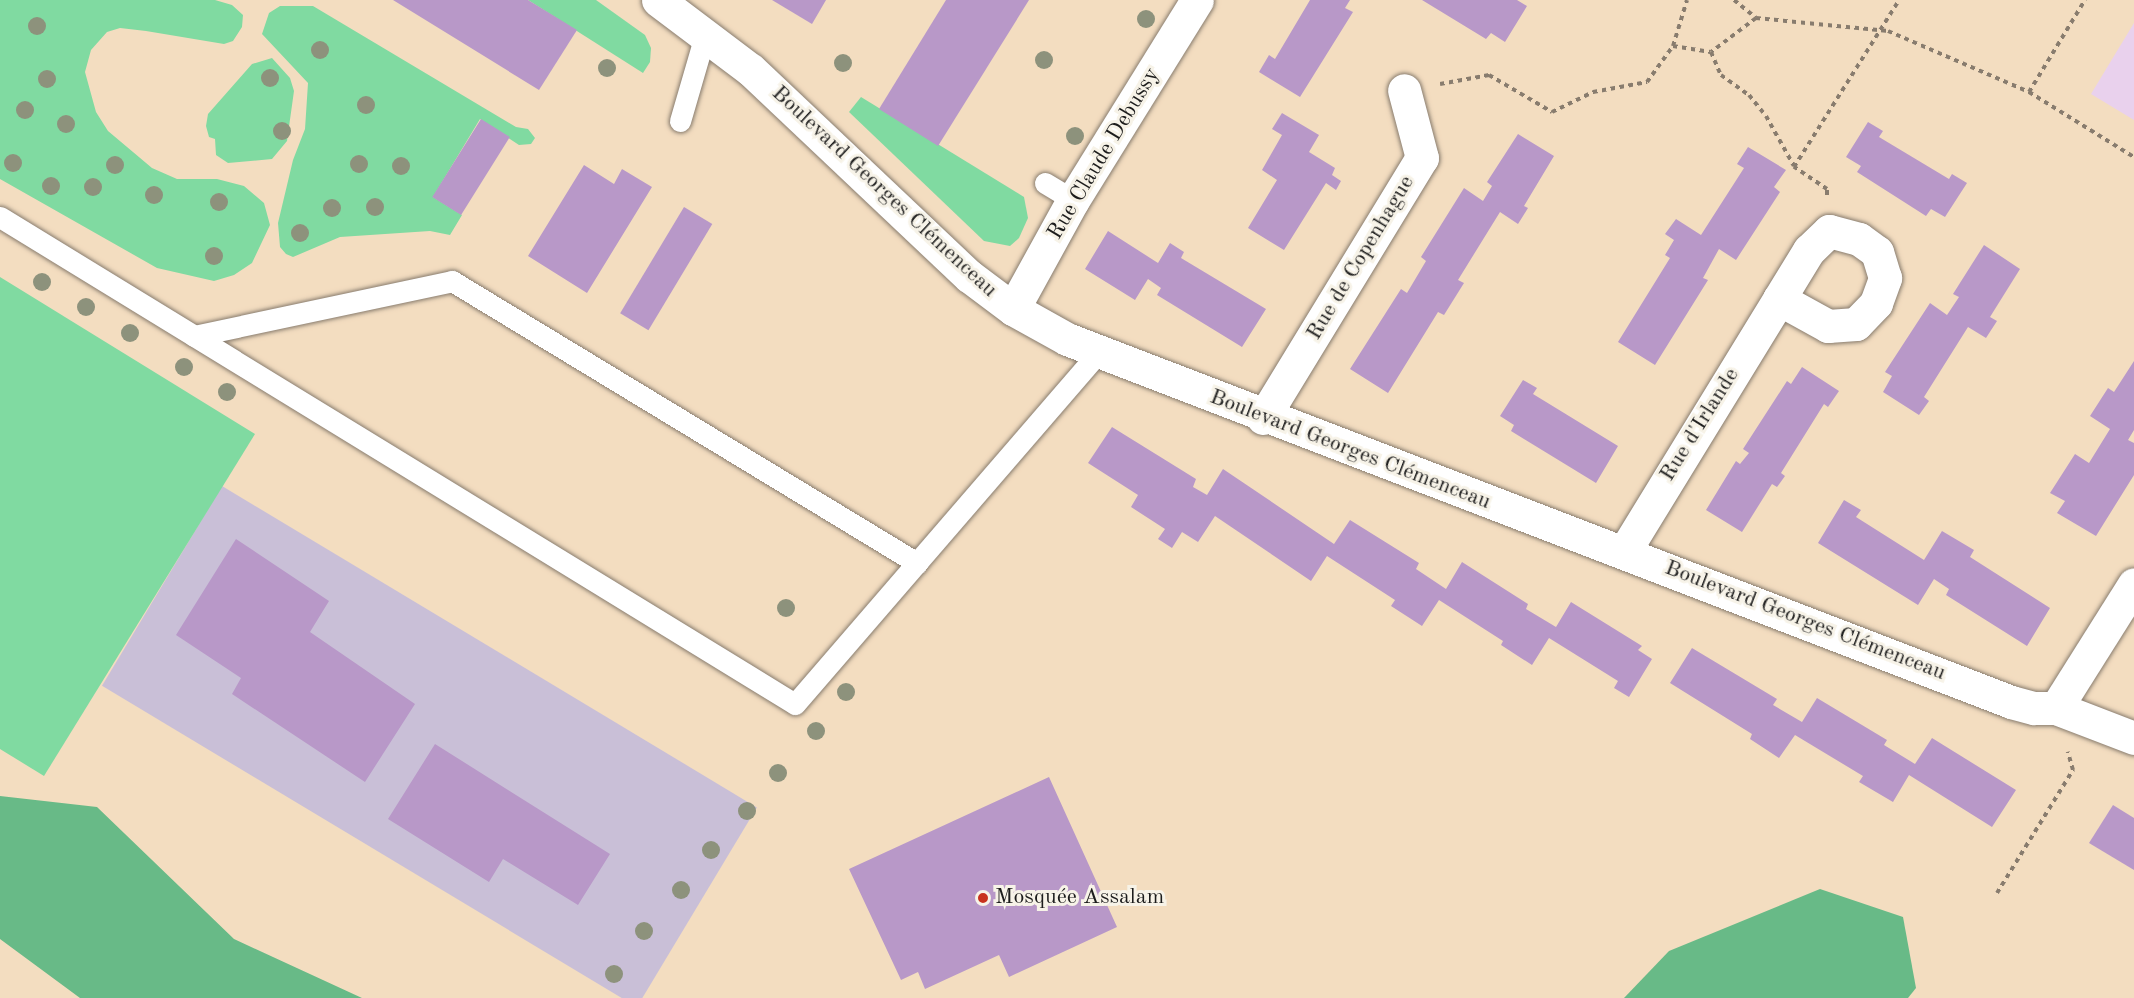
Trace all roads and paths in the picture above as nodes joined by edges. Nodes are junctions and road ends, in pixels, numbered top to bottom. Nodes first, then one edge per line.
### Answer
1 (658, 0) edge
2 (1197, 0) edge
3 (1687, 0) edge
4 (1734, 0) edge
5 (1899, 0) edge
6 (2085, 0) edge
7 (1756, 18) junction
8 (1881, 30) junction
9 (705, 35) junction
10 (1673, 46) junction
11 (1711, 52) junction
12 (1404, 90) joint
13 (2029, 92) junction
14 (680, 122) dead end
15 (2134, 157) edge
16 (1794, 167) junction
17 (1045, 183) dead end
18 (1073, 200) junction
19 (0, 217) edge
20 (1829, 231) junction
21 (1779, 299) junction
22 (1013, 309) junction
23 (194, 336) junction
24 (1098, 353) junction
25 (1263, 418) junction
26 (1624, 552) junction
27 (917, 563) junction
28 (2134, 584) edge
29 (2056, 708) junction
30 (2134, 738) edge
31 (1997, 893) dead end

1 - 9 street, Boulevard Georges Clémenceau
2 - 18 street, Rue Claude Debussy
3 - 10 path
4 - 7 path
5 - 8 path
6 - 13 path
7 - 8 path
7 - 11 path
8 - 13 path
8 - 16 path
9 - 14 lane
9 - 22 street, Boulevard Georges Clémenceau
10 - 11 path
10 - 12 path
11 - 16 path
12 - 25 street, Rue de Copenhague
13 - 15 path
16 - 20 path
17 - 18 lane
18 - 22 street, Rue Claude Debussy
19 - 23 lane
20 - 21 street, Rue d'Irlande
20 - 21 street
21 - 26 street, Rue d'Irlande
22 - 24 street, Boulevard Georges Clémenceau
23 - 27 lane
23 - 27 lane
24 - 25 street, Boulevard Georges Clémenceau
24 - 27 lane
25 - 26 street, Boulevard Georges Clémenceau
26 - 29 street, Boulevard Georges Clémenceau
28 - 29 street
29 - 30 street, Boulevard Georges Clémenceau
29 - 31 path

